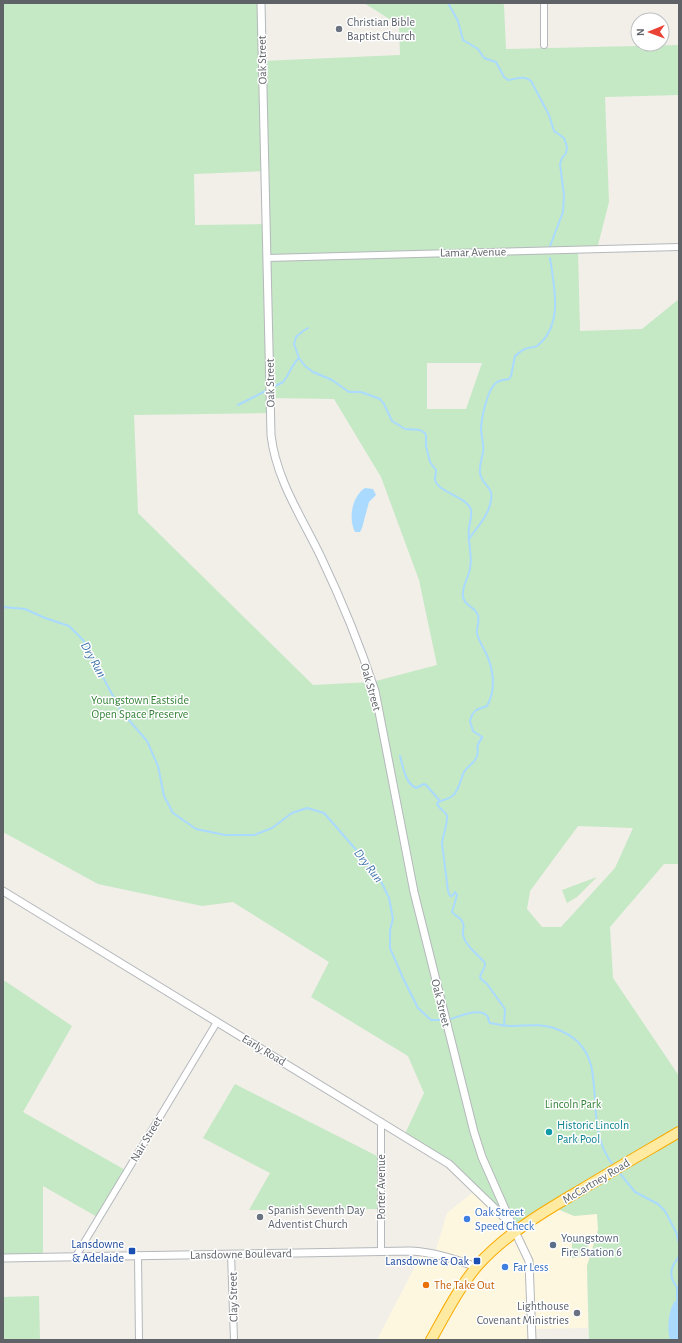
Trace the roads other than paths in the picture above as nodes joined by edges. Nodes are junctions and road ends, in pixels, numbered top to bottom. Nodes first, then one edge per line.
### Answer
1 (261, 3) edge
2 (544, 3) edge
3 (544, 45) dead end
4 (679, 246) edge
5 (267, 258) junction
6 (3, 891) edge
7 (217, 1022) junction
8 (381, 1122) junction
9 (679, 1132) edge
10 (514, 1229) junction
11 (381, 1251) junction
12 (231, 1254) junction
13 (138, 1255) junction
14 (76, 1256) junction
15 (3, 1258) edge
16 (477, 1267) junction
17 (139, 1340) edge
18 (234, 1340) edge
19 (431, 1340) edge
20 (532, 1340) edge

1 - 5 street, Oak Street
2 - 3 street
4 - 5 street, Lamar Avenue
5 - 10 street, Oak Street
6 - 7 street, Early Road
7 - 8 street, Early Road
7 - 14 street, Nair Street
8 - 10 street, Early Road
8 - 11 street, Porter Avenue
9 - 10 highway, McCartney Road
10 - 16 highway
10 - 20 street, Oak Street
11 - 12 street, Lansdowne Boulevard
11 - 16 street, Lansdowne Boulevard
12 - 13 street, Lansdowne Boulevard
12 - 18 street, Clay Street
13 - 14 street, Lansdowne Boulevard
13 - 17 street
14 - 15 street, Lansdowne Boulevard
16 - 19 highway

